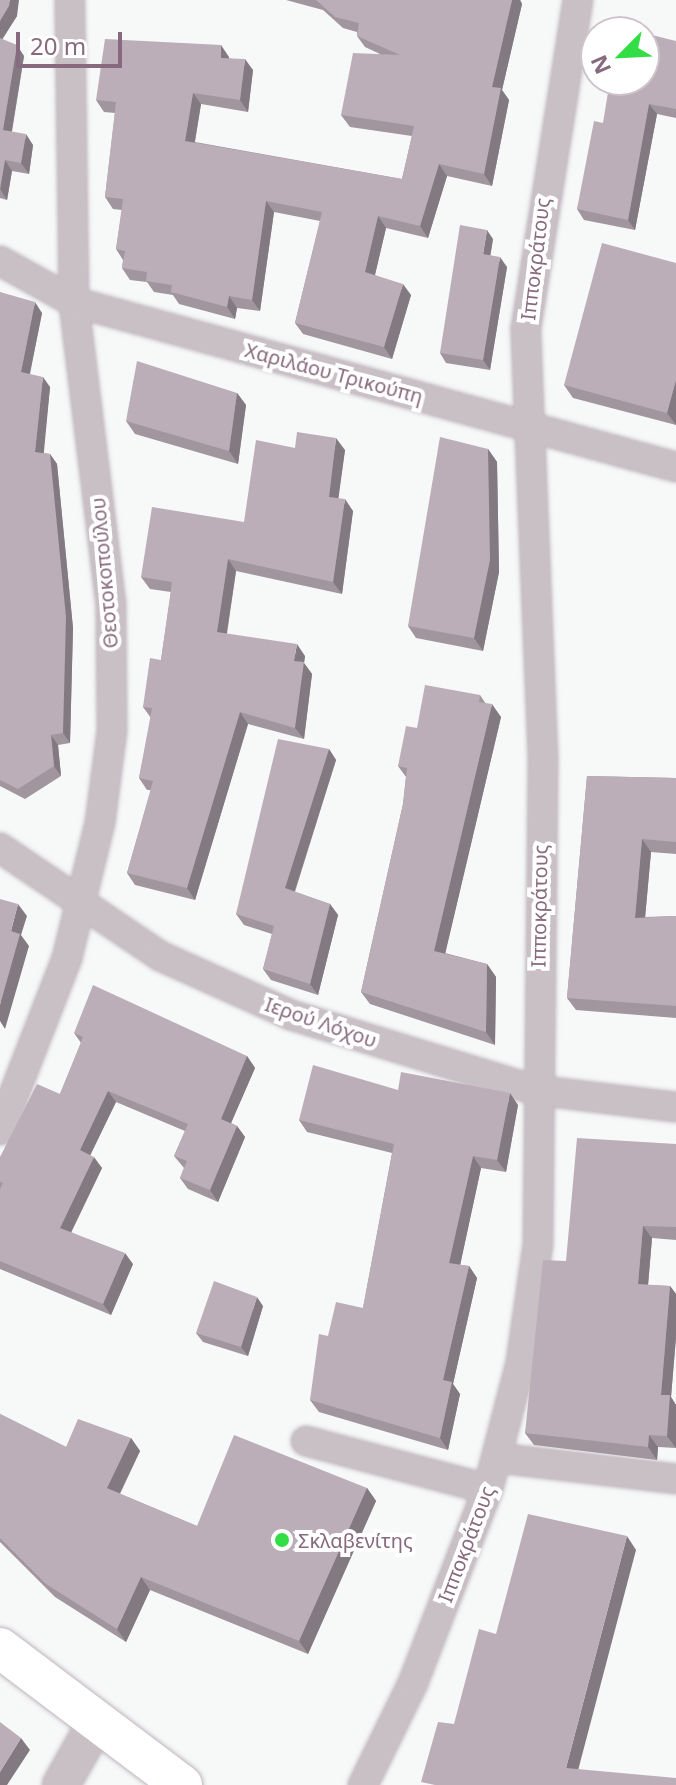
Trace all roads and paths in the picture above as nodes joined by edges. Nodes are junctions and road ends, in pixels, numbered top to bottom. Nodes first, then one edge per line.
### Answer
1 (70, 0) edge
2 (578, 0) edge
3 (0, 261) edge
4 (74, 302) junction
5 (525, 426) junction
6 (676, 467) edge
7 (0, 848) edge
8 (80, 905) junction
9 (535, 1090) junction
10 (676, 1107) edge
11 (0, 1130) edge
12 (306, 1441) dead end
13 (498, 1458) junction
14 (676, 1479) edge
15 (488, 1489) junction
16 (0, 1648) edge
17 (96, 1723) junction
18 (61, 1785) edge
19 (182, 1785) edge
20 (363, 1785) edge

1 - 4 street, Θεοτοκοπούλου
2 - 5 street, Ιπποκράτους
3 - 4 street, Χαριλάου Τρικούπη
4 - 5 street, Χαριλάου Τρικούπη
4 - 8 street, Θεοτοκοπούλου
5 - 6 street, Χαριλάου Τρικούπη
5 - 9 street, Ιπποκράτους
7 - 8 street, Ιερού Λόχου
8 - 9 street, Ιερού Λόχου
8 - 11 street, Θεοτοκοπούλου
9 - 10 street, Ιερού Λόχου
9 - 13 street, Ιπποκράτους
12 - 15 street
13 - 14 street
13 - 15 street, Ιπποκράτους
15 - 20 street, Ιπποκράτους
16 - 17 main road
17 - 18 street
17 - 19 main road

